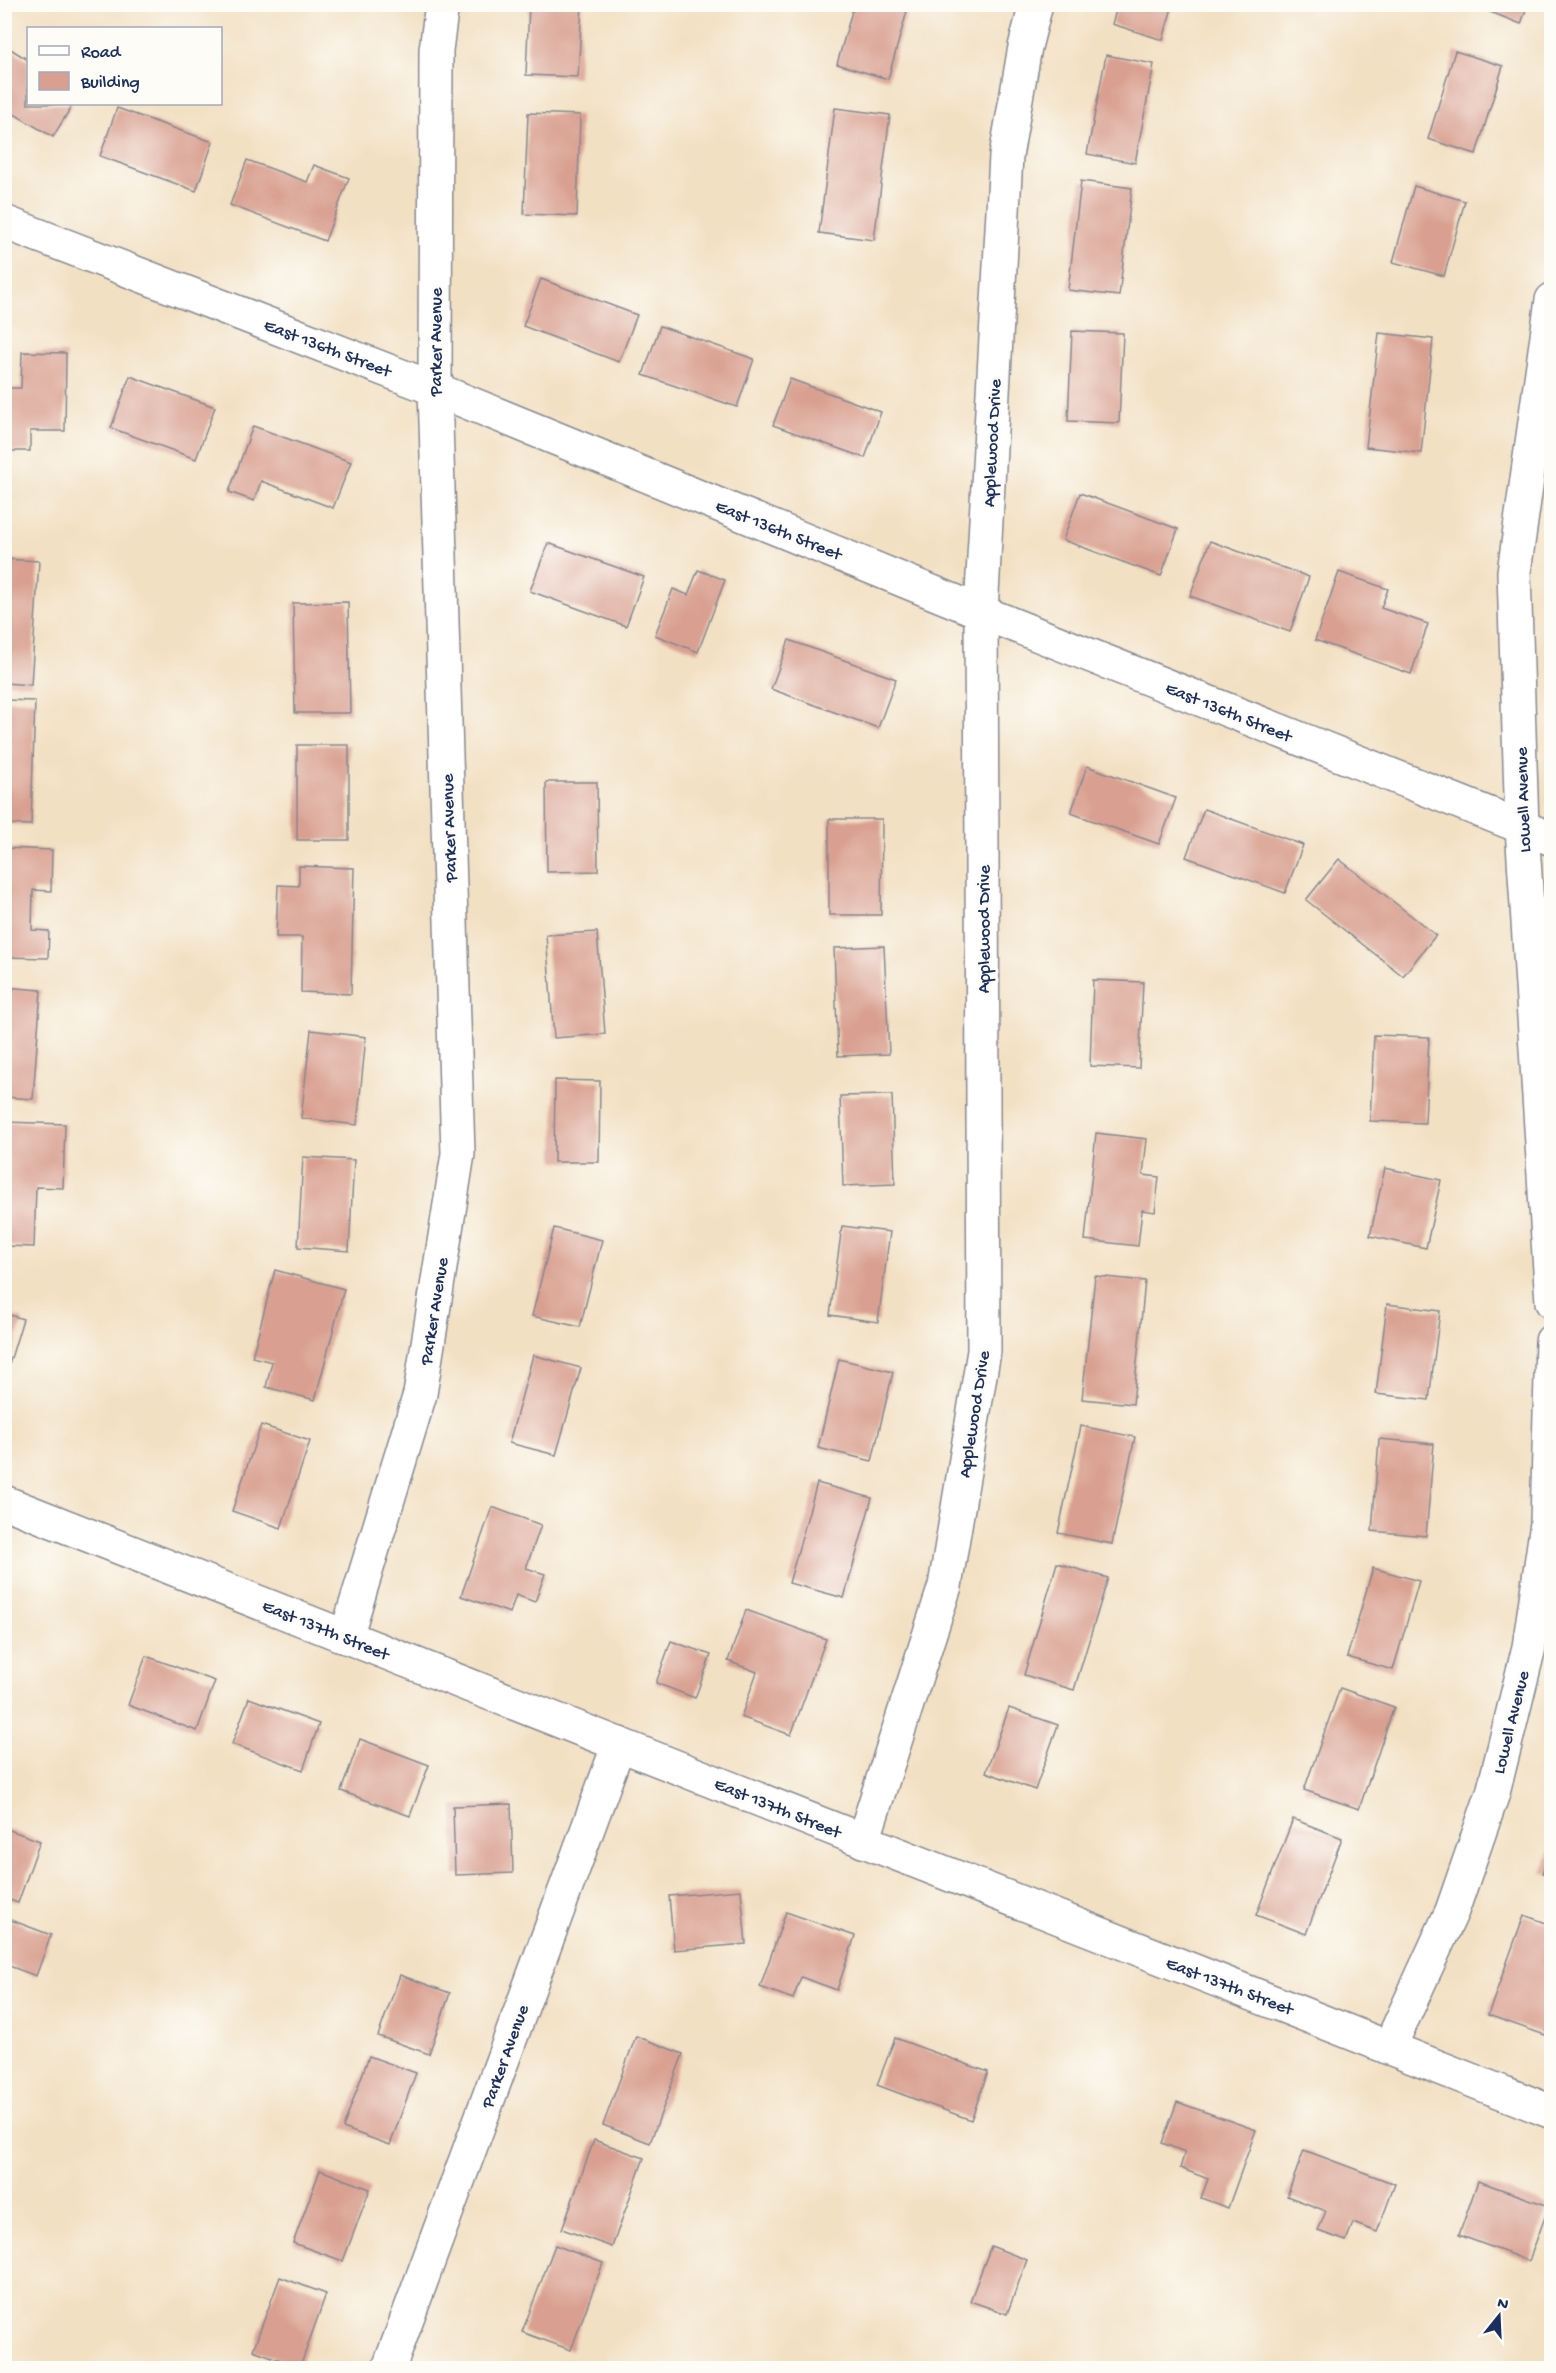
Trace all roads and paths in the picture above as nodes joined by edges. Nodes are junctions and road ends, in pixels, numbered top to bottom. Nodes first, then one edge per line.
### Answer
1 (442, 4) edge
2 (1036, 4) edge
3 (4, 222) edge
4 (1551, 300) edge
5 (435, 389) junction
6 (981, 612) junction
7 (1537, 833) edge
8 (1551, 1302) edge
9 (1551, 1341) edge
10 (4, 1502) edge
11 (346, 1637) junction
12 (619, 1744) junction
13 (863, 1841) junction
14 (1389, 2048) junction
15 (1551, 2112) edge
16 (389, 2368) edge

1 - 5 street, Parker Avenue
2 - 6 street, Applewood Drive
3 - 5 street, East 136th Street
4 - 7 street, Lowell Avenue
5 - 6 street, East 136th Street
5 - 11 street, Parker Avenue
6 - 7 street, East 136th Street
6 - 13 street, Applewood Drive
7 - 8 street, Lowell Avenue
9 - 14 street, Lowell Avenue
10 - 11 street, East 137th Street
11 - 12 street, East 137th Street
12 - 13 street, East 137th Street
12 - 16 street, Parker Avenue
13 - 14 street, East 137th Street
14 - 15 street, East 137th Street

